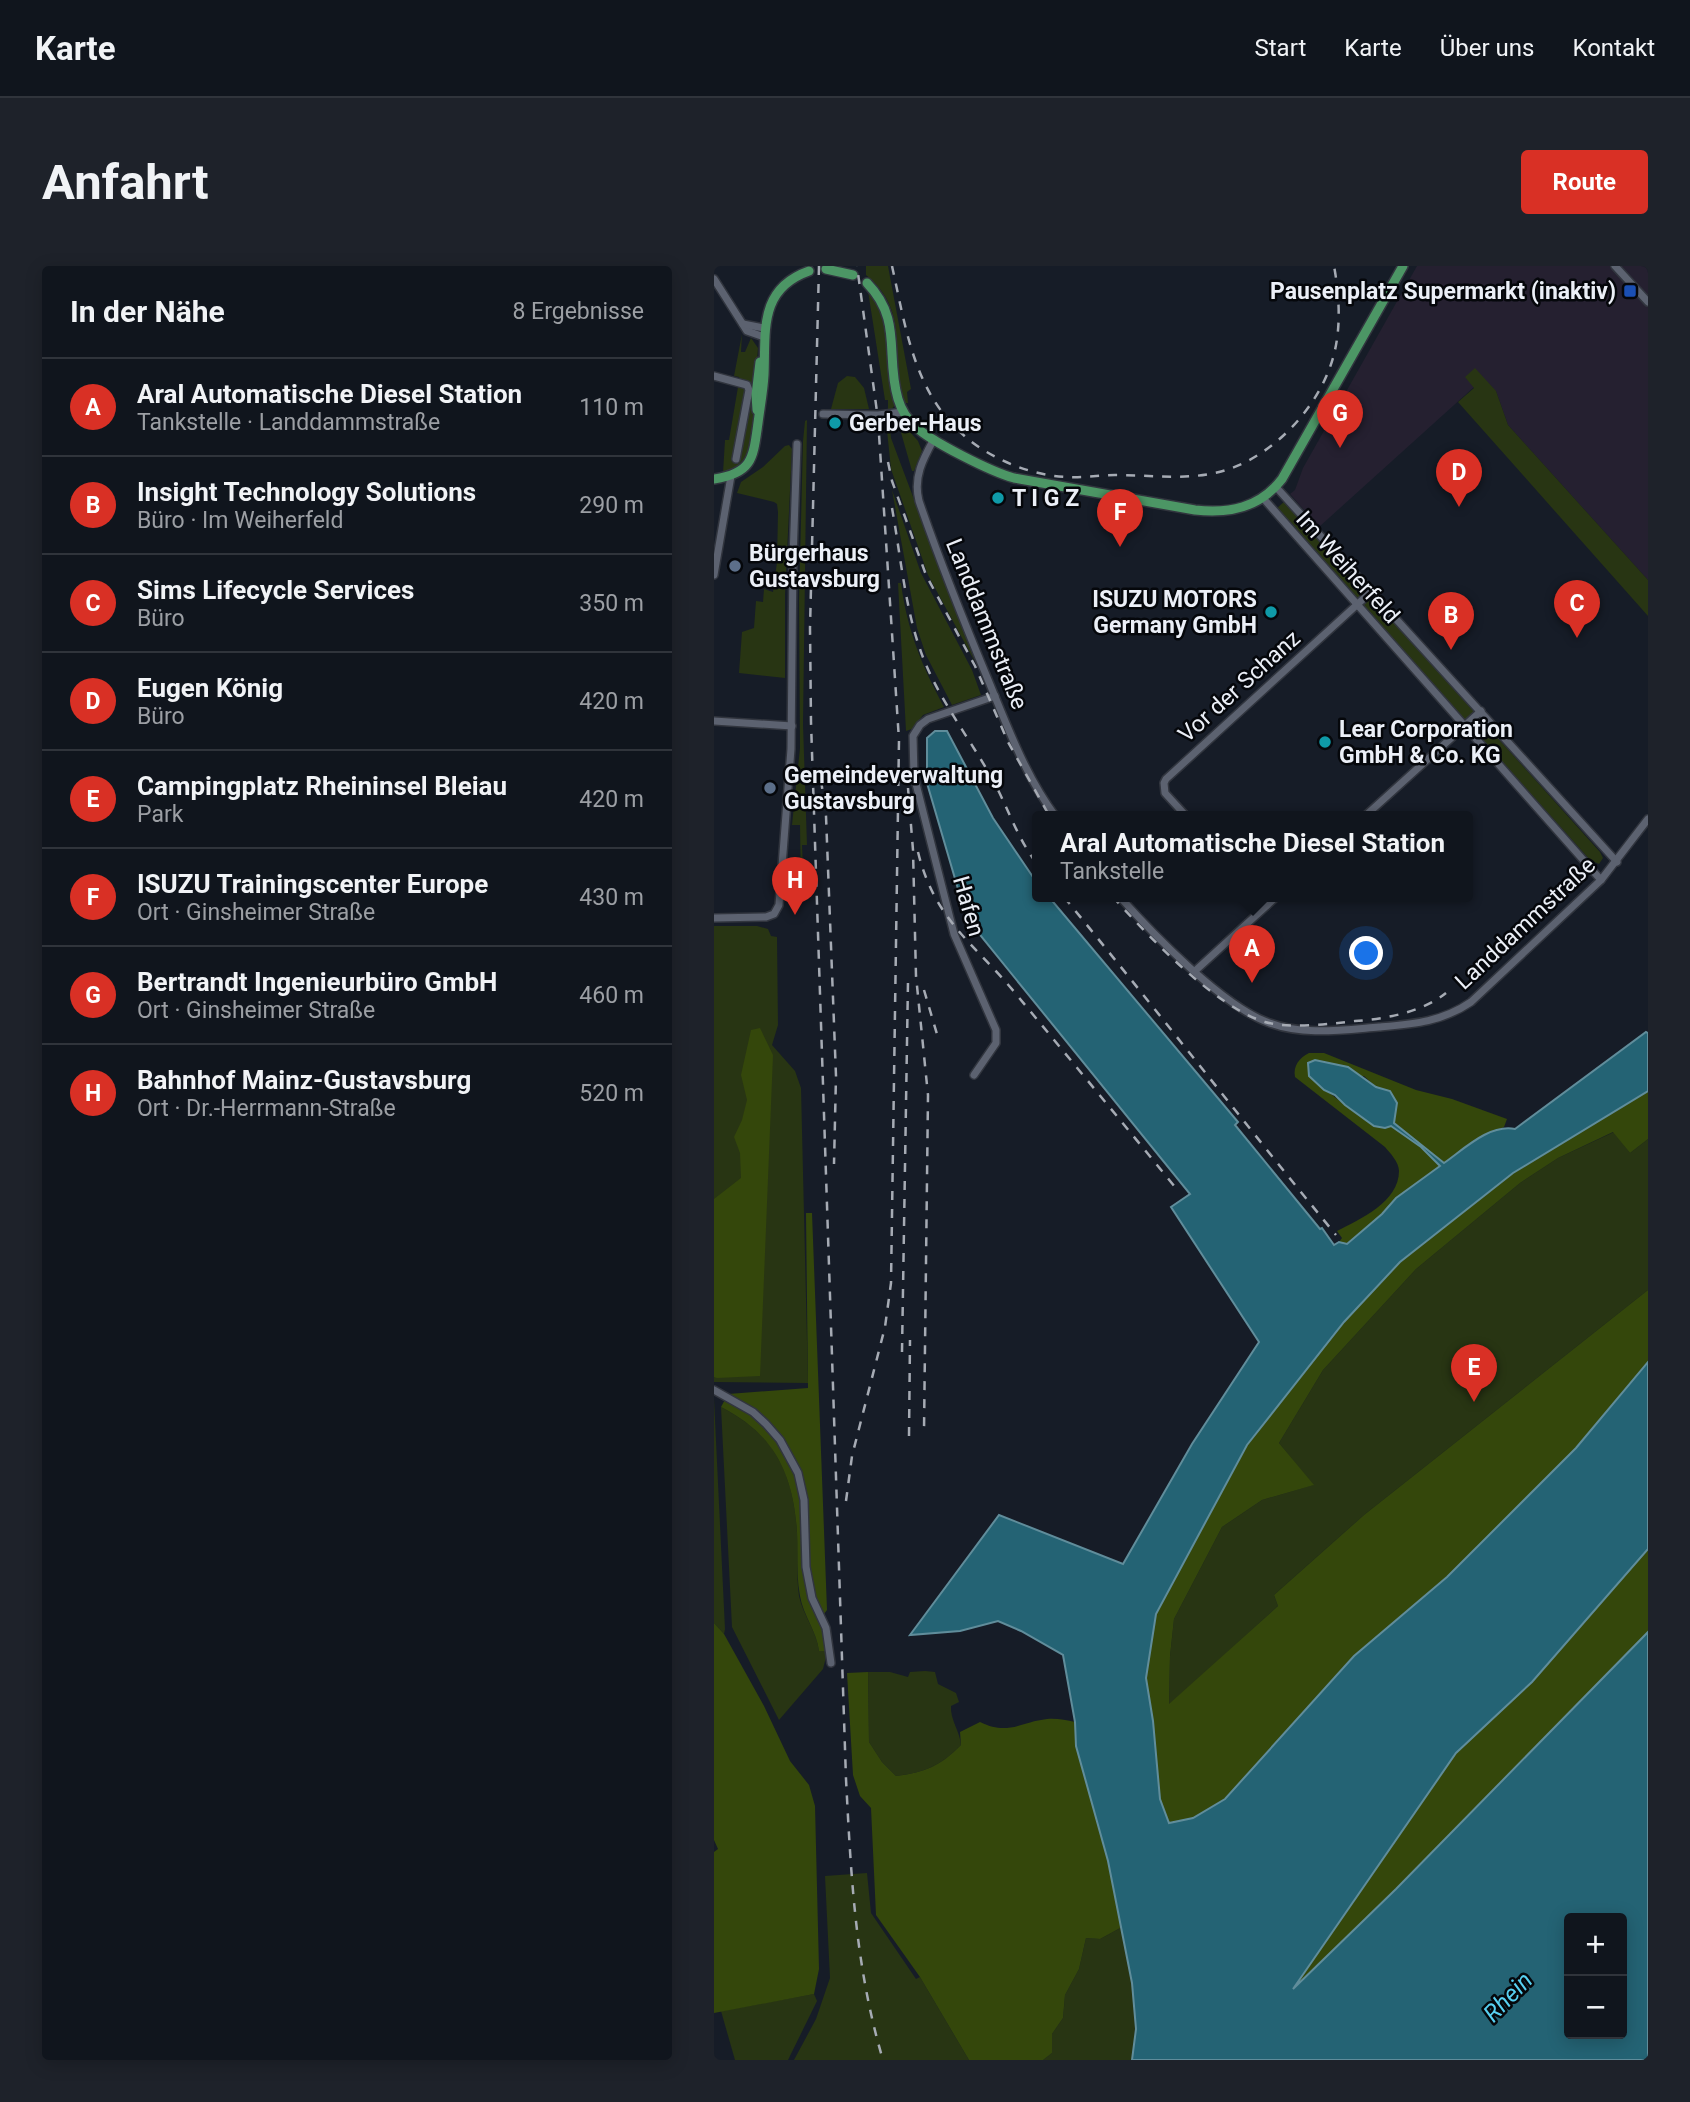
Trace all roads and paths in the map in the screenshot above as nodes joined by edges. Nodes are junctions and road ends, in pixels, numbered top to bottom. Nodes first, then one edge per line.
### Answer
1 (1403, 266) edge
2 (1615, 266) edge
3 (826, 269) dead end
4 (809, 271) dead end
5 (853, 275) dead end
6 (714, 279) edge
7 (867, 283) dead end
8 (1648, 302) edge
9 (764, 332) junction
10 (714, 376) edge
11 (903, 412) junction
12 (823, 414) dead end
13 (934, 439) junction
14 (797, 444) dead end
15 (736, 458) dead end
16 (731, 476) junction
17 (714, 479) edge
18 (1276, 487) junction
19 (1263, 498) junction
20 (714, 575) edge
21 (1372, 591) junction
22 (1357, 606) junction
23 (995, 696) junction
24 (1480, 711) junction
25 (714, 721) edge
26 (792, 726) junction
27 (1464, 726) junction
28 (1052, 811) edge
29 (1182, 811) edge
30 (1371, 811) edge
31 (1648, 819) edge
32 (1617, 862) junction
33 (1601, 880) junction
34 (1126, 902) edge
35 (1262, 902) edge
36 (1270, 902) edge
37 (1266, 906) junction
38 (714, 918) edge
39 (1195, 971) junction
40 (974, 1075) dead end
41 (714, 1390) edge
42 (831, 1663) dead end

1 - 18 main road
2 - 8 street
3 - 5 main road
4 - 9 main road
6 - 9 street
7 - 11 main road
9 - 16 main road
10 - 15 street
11 - 12 street
11 - 13 main road
13 - 19 main road
13 - 23 street, Landdammstraße
14 - 26 street
16 - 17 main road
16 - 20 street
18 - 19 main road
18 - 21 street, Im Weiherfeld
19 - 22 street, Im Weiherfeld
21 - 22 street, Vor der Schanz
21 - 24 street, Im Weiherfeld
22 - 27 street, Im Weiherfeld
22 - 29 street, Vor der Schanz
23 - 28 street, Landdammstraße
23 - 40 street, Hafen
24 - 27 street
24 - 32 street, Im Weiherfeld
25 - 26 street
26 - 38 street
27 - 30 street
27 - 33 street, Im Weiherfeld
31 - 32 street, Landdammstraße
32 - 33 street, Landdammstraße
33 - 39 street, Landdammstraße
34 - 39 street, Landdammstraße
35 - 37 street
36 - 37 street
37 - 39 street
41 - 42 street

